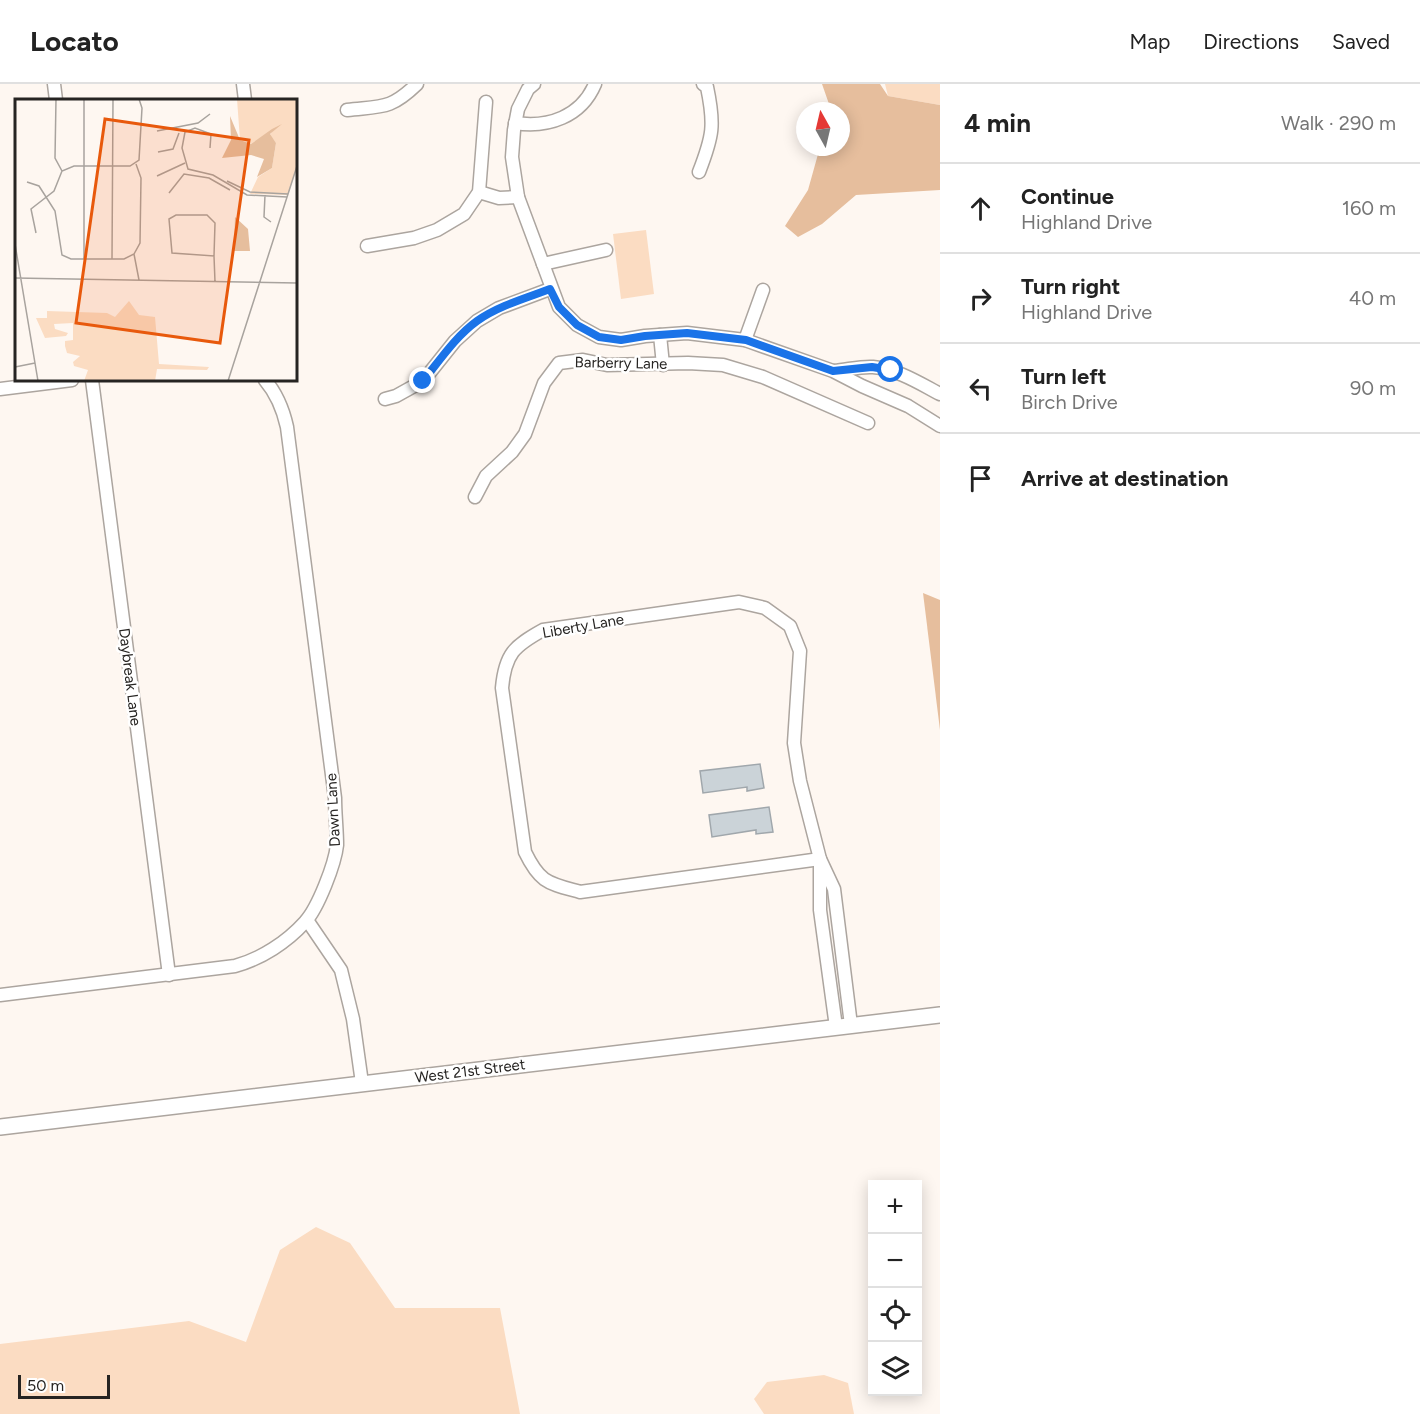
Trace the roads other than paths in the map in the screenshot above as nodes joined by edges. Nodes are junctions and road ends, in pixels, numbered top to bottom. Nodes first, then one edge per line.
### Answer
1 (54, 84) edge
2 (243, 84) edge
3 (417, 84) edge
4 (534, 84) edge
5 (595, 84) edge
6 (705, 86) edge
7 (56, 99) edge
8 (245, 99) edge
9 (486, 102) dead end
10 (347, 110) dead end
11 (515, 123) junction
12 (699, 171) dead end
13 (479, 192) junction
14 (518, 196) junction
15 (367, 246) dead end
16 (606, 250) dead end
17 (543, 264) junction
18 (550, 289) junction
19 (763, 290) dead end
20 (660, 335) junction
21 (746, 340) junction
22 (663, 365) junction
23 (833, 371) junction
24 (64, 381) edge
25 (92, 381) edge
26 (266, 381) edge
27 (0, 389) edge
28 (940, 394) edge
29 (385, 399) dead end
30 (868, 423) dead end
31 (940, 426) edge
32 (475, 497) dead end
33 (820, 859) junction
34 (307, 920) junction
35 (169, 975) junction
36 (0, 995) edge
37 (940, 1015) edge
38 (843, 1026) junction
39 (362, 1083) junction
40 (0, 1127) edge

1 - 7 street
2 - 8 street
3 - 10 street
4 - 11 street
5 - 11 street
6 - 12 street
9 - 13 street
11 - 14 street
13 - 14 street
13 - 15 street
14 - 17 street
16 - 17 street
17 - 18 street
18 - 20 street
18 - 29 street
19 - 21 street
20 - 21 street
20 - 22 street
21 - 23 street
22 - 30 street, Barberry Lane
22 - 32 street, Barberry Lane
23 - 28 street
23 - 31 street
24 - 27 street
25 - 35 street, Daybreak Lane
26 - 34 street, Dawn Lane
33 - 33 street, Liberty Lane
33 - 38 street, Liberty Lane
34 - 35 street, Dawn Lane
34 - 39 street
35 - 36 street, Dawn Lane
37 - 38 street, West 21st Street
38 - 39 street, West 21st Street
39 - 40 street, West 21st Street

